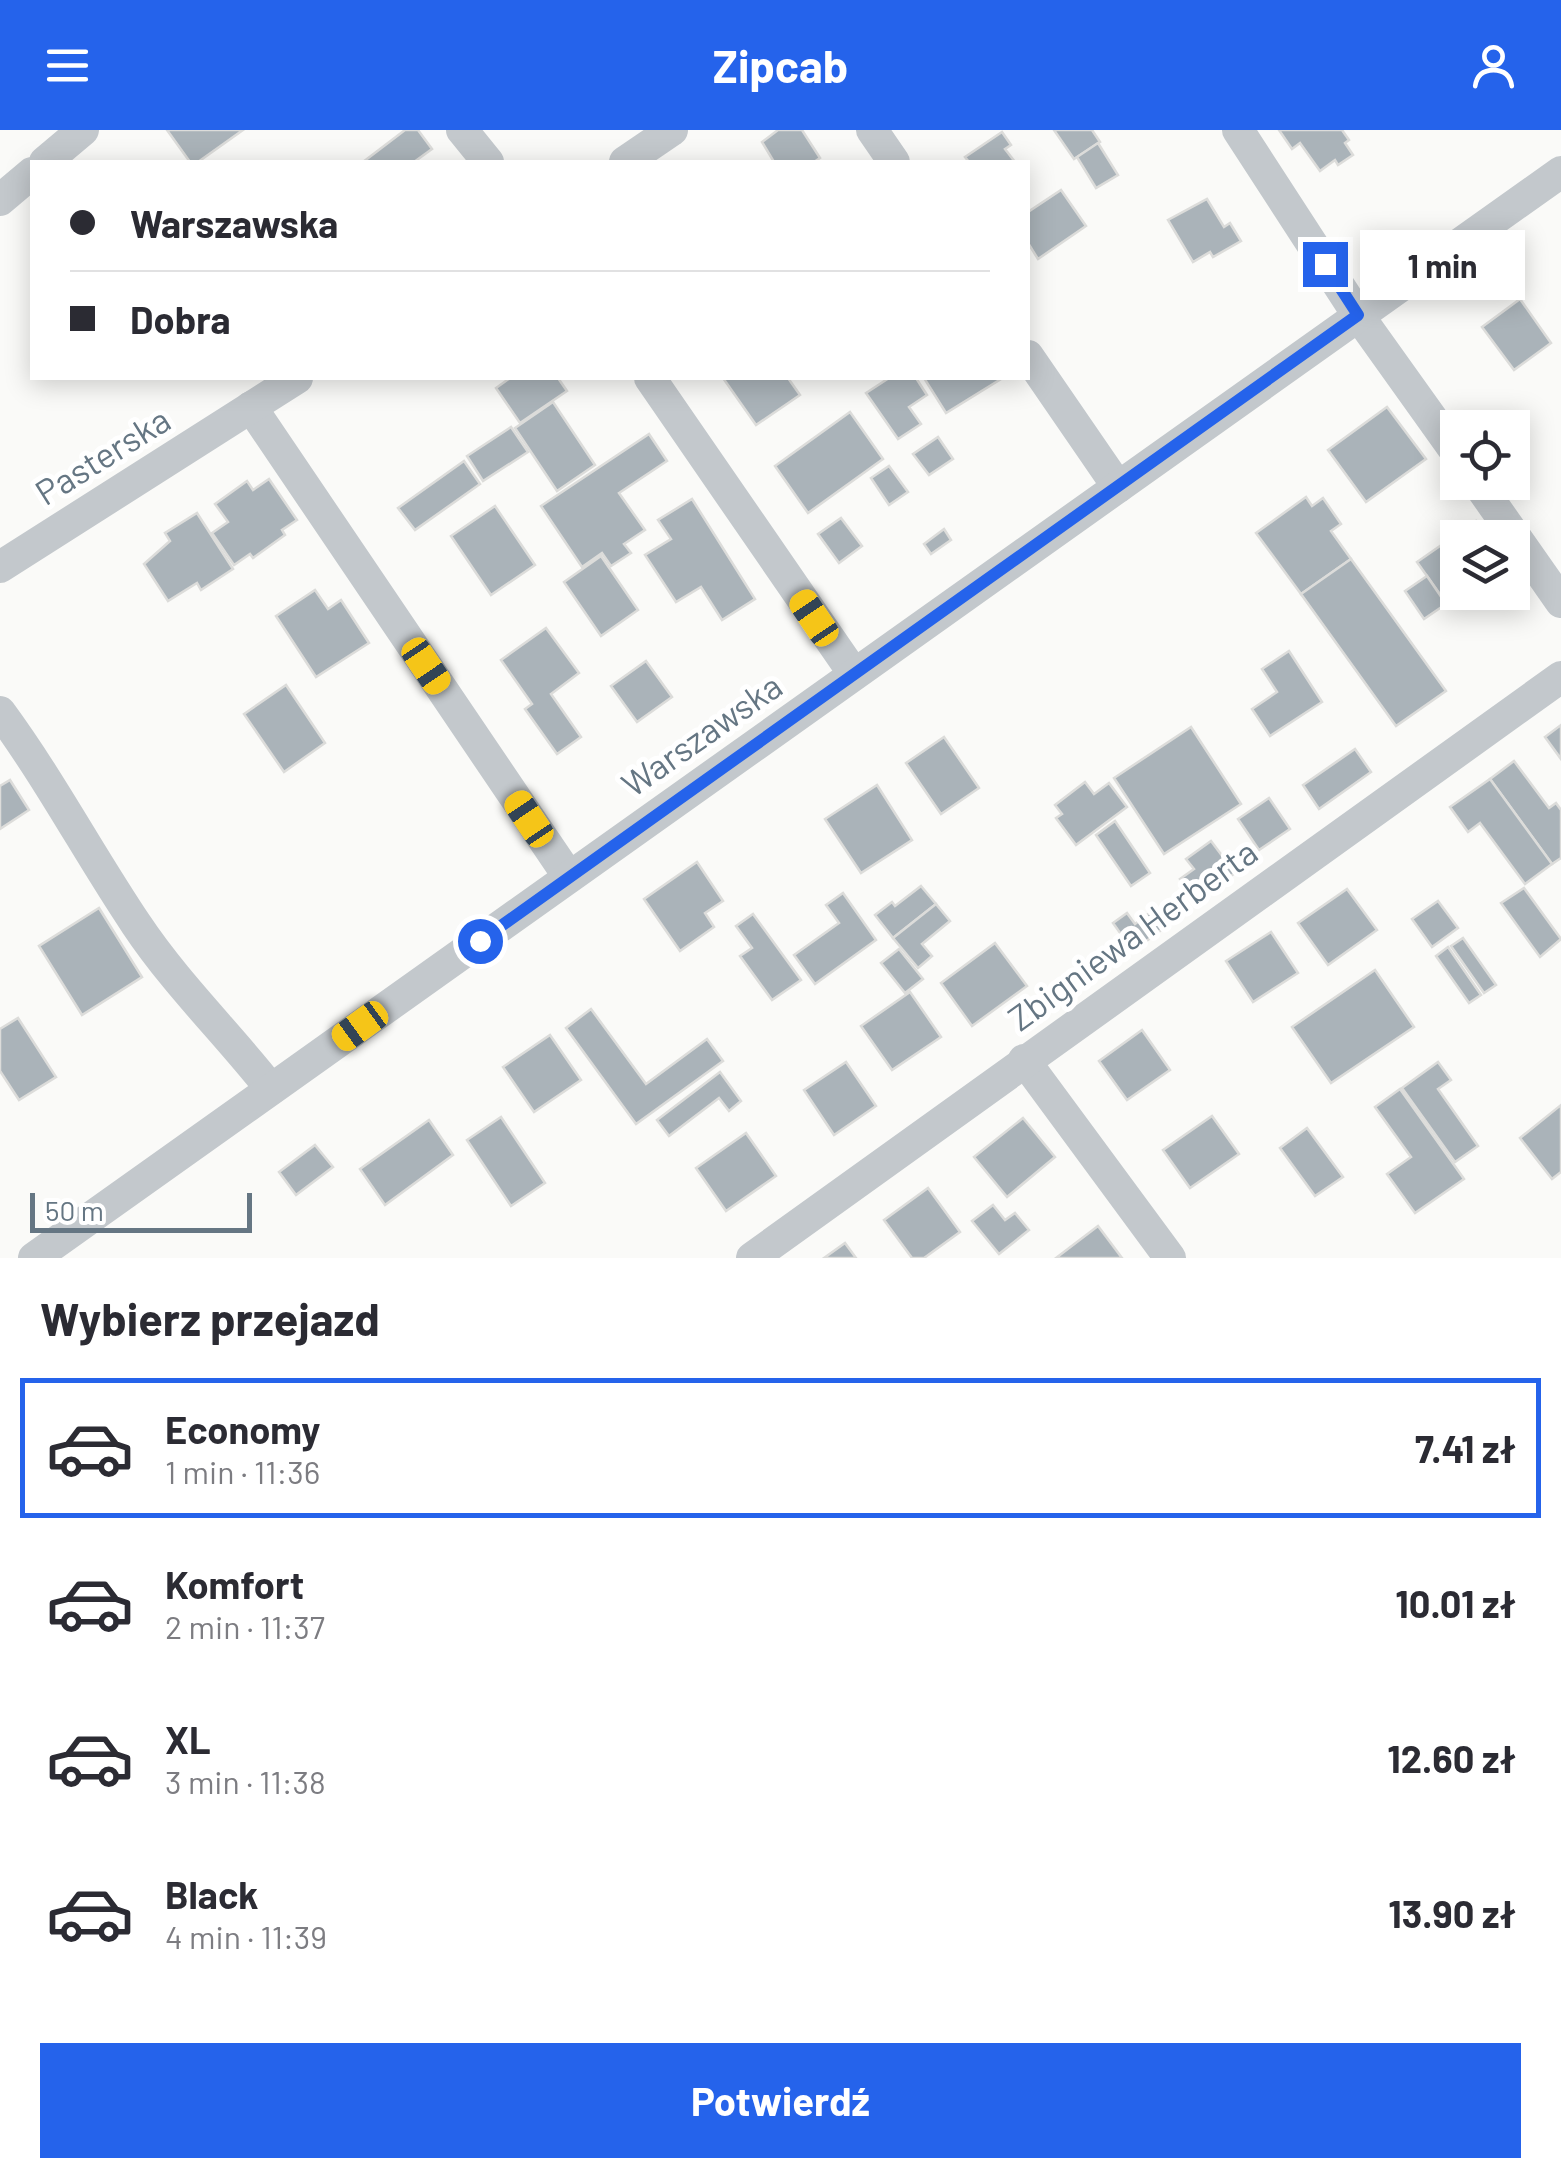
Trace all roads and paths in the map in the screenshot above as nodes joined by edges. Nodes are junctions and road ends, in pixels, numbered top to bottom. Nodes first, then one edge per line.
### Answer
1 (83, 130) edge
2 (462, 130) edge
3 (672, 130) edge
4 (872, 130) edge
5 (1238, 130) edge
6 (46, 160) edge
7 (486, 160) edge
8 (628, 160) edge
9 (893, 160) edge
10 (1561, 172) edge
11 (30, 175) edge
12 (0, 200) edge
13 (1358, 315) junction
14 (1030, 359) edge
15 (294, 380) edge
16 (651, 380) edge
17 (251, 408) junction
18 (1440, 430) edge
19 (1118, 487) junction
20 (1494, 500) edge
21 (1550, 561) edge
22 (0, 567) edge
23 (1561, 602) edge
24 (854, 674) junction
25 (1561, 677) edge
26 (0, 712) edge
27 (569, 877) junction
28 (1024, 1060) junction
29 (271, 1089) junction
30 (34, 1258) edge
31 (752, 1258) edge
32 (1170, 1258) edge

1 - 6 street
2 - 7 street
3 - 8 street
4 - 9 street
5 - 13 street
10 - 13 street, Warszawska
11 - 12 street
13 - 18 street
13 - 19 street, Warszawska
14 - 19 street
15 - 17 street, Pasterska
16 - 24 street
17 - 22 street, Pasterska
17 - 27 street
19 - 24 street, Warszawska
20 - 21 street
21 - 23 street
24 - 27 street, Warszawska
25 - 28 street, Zbigniewa Herberta
26 - 29 street
27 - 29 street, Warszawska
28 - 31 street, Zbigniewa Herberta
28 - 32 street
29 - 30 street, Warszawska

